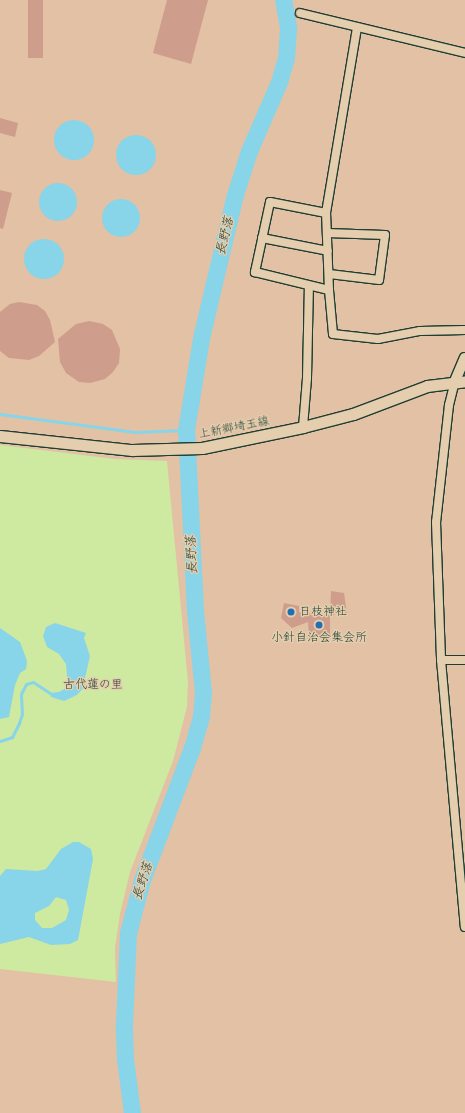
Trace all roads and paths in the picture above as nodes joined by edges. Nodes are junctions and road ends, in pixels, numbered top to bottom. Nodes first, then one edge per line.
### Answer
1 (300, 13) dead end
2 (357, 28) junction
3 (465, 53) edge
4 (326, 213) junction
5 (327, 233) junction
6 (262, 238) junction
7 (328, 251) junction
8 (329, 274) junction
9 (309, 286) junction
10 (329, 290) junction
11 (465, 330) edge
12 (465, 358) edge
13 (460, 381) edge
14 (303, 427) junction
15 (0, 436) edge
16 (441, 660) junction
17 (465, 660) edge
18 (465, 927) edge

1 - 2 street
2 - 3 street
2 - 4 street
4 - 5 street
4 - 6 street
5 - 7 street
5 - 8 street
6 - 7 street
6 - 9 street
7 - 8 street
8 - 10 street
9 - 10 street
9 - 14 street
10 - 11 street
12 - 13 street
13 - 14 main road, 上新郷埼玉線
13 - 16 street
14 - 15 main road, 上新郷埼玉線
16 - 17 street
16 - 18 street

